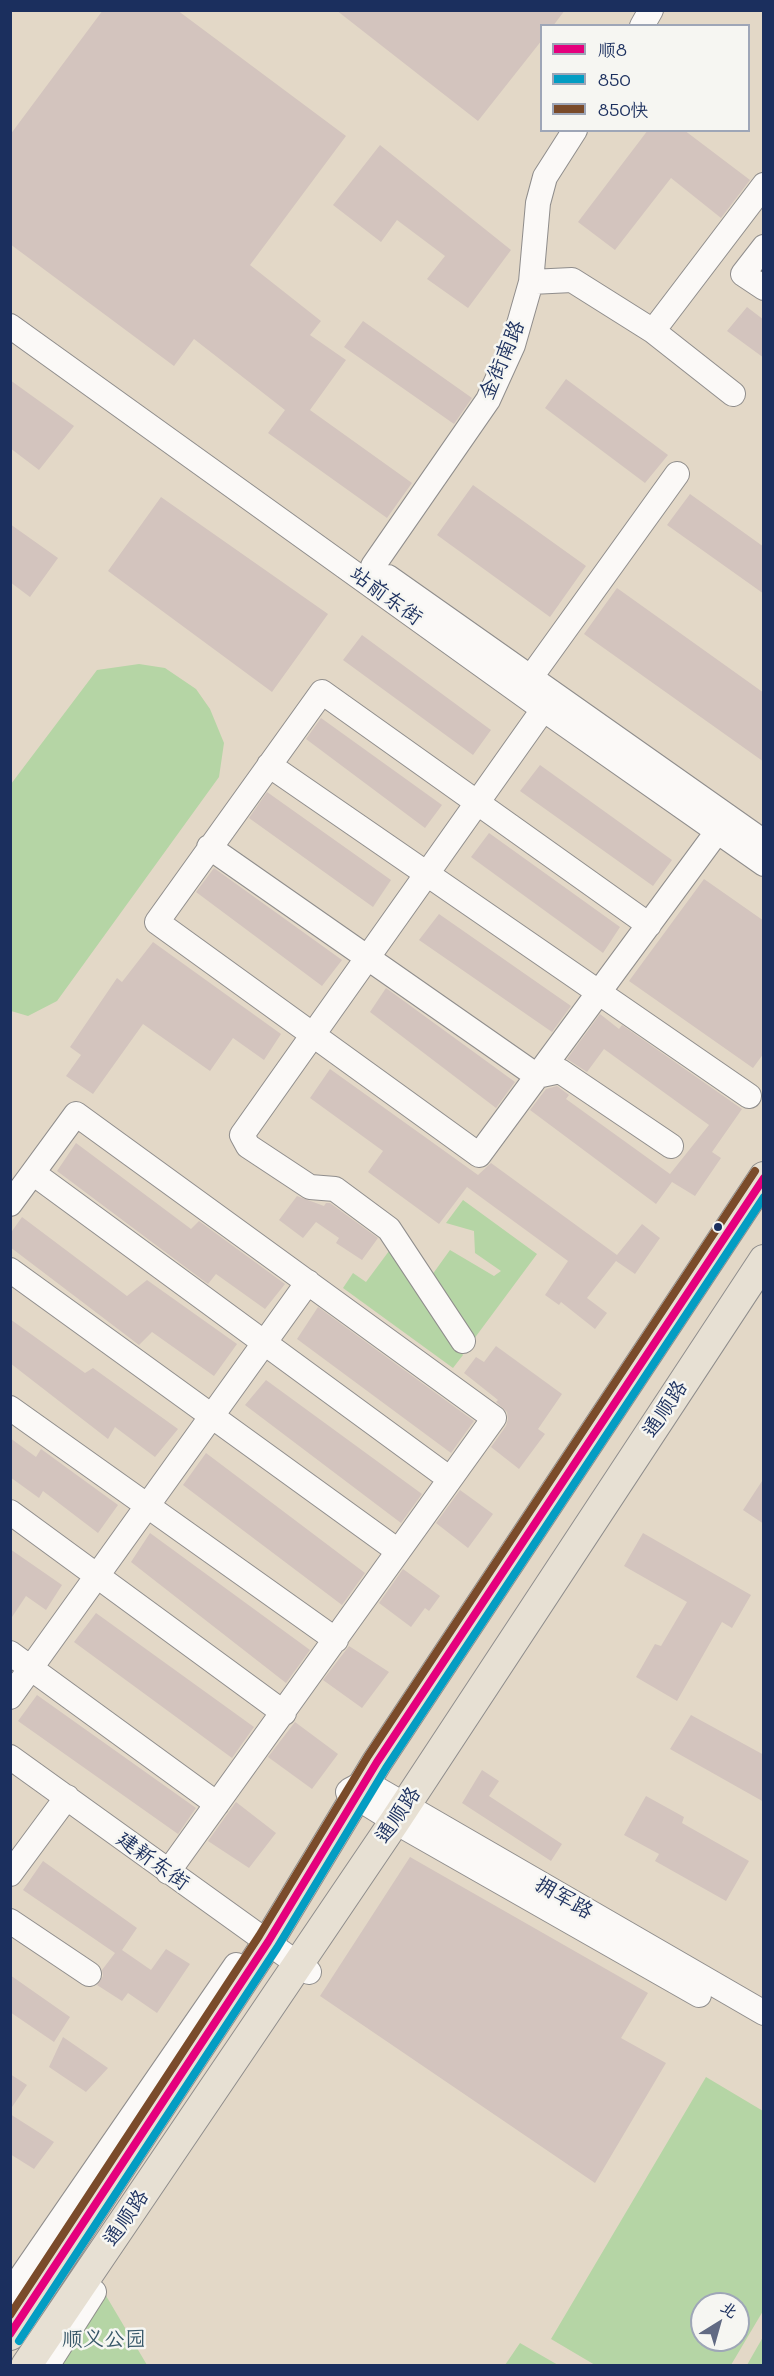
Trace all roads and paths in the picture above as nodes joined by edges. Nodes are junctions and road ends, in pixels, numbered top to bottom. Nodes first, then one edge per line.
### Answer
1 (651, 10) edge
2 (643, 24) edge
3 (574, 132) edge
4 (764, 185) edge
5 (764, 247) edge
6 (531, 282) junction
7 (764, 288) edge
8 (10, 308) edge
9 (10, 326) edge
10 (653, 331) junction
11 (733, 394) dead end
12 (677, 474) dead end
13 (373, 566) junction
14 (531, 677) junction
15 (549, 701) junction
16 (269, 765) junction
17 (478, 803) junction
18 (723, 824) junction
19 (764, 842) edge
20 (209, 847) junction
21 (764, 864) edge
22 (427, 874) junction
23 (649, 925) junction
24 (368, 958) junction
25 (599, 992) junction
26 (313, 1035) junction
27 (537, 1076) junction
28 (749, 1096) dead end
29 (671, 1146) dead end
30 (33, 1173) junction
31 (764, 1177) edge
32 (10, 1204) edge
33 (764, 1260) edge
34 (10, 1270) edge
35 (308, 1282) junction
36 (463, 1341) dead end
37 (264, 1342) junction
38 (10, 1408) edge
39 (211, 1415) junction
40 (450, 1479) junction
41 (148, 1506) junction
42 (10, 1512) edge
43 (398, 1551) junction
44 (98, 1576) junction
45 (336, 1640) junction
46 (10, 1653) edge
47 (31, 1669) junction
48 (10, 1698) edge
49 (284, 1713) junction
50 (10, 1757) edge
51 (356, 1790) junction
52 (67, 1797) junction
53 (217, 1803) junction
54 (402, 1818) junction
55 (168, 1872) junction
56 (10, 1875) edge
57 (10, 1921) edge
58 (262, 1938) junction
59 (303, 1967) junction
60 (89, 1974) dead end
61 (764, 2013) edge
62 (764, 2032) edge
63 (10, 2293) edge
64 (10, 2335) edge
65 (26, 2366) edge
66 (46, 2366) edge

1 - 2 street
3 - 6 street, 金街南路
4 - 10 street
5 - 7 street
6 - 10 street
6 - 13 street, 金街南路
8 - 13 street, 站前东街
9 - 15 street, 站前东街
10 - 11 street
12 - 14 street
13 - 14 street, 站前东街
14 - 15 street, 站前东街
15 - 17 street
15 - 18 street, 站前东街
16 - 17 street
16 - 20 street
16 - 22 street
17 - 22 street
17 - 23 street
18 - 19 street, 站前东街
18 - 21 street, 站前东街
18 - 23 street
20 - 24 street
20 - 26 street
22 - 24 street
22 - 25 street
23 - 25 street
24 - 26 street
24 - 27 street
25 - 27 street
25 - 28 street
26 - 27 street
26 - 36 street
27 - 29 street
30 - 32 street
30 - 35 street
30 - 37 street
31 - 51 main road, 通顺路
33 - 54 main road, 通顺路
34 - 39 street
35 - 37 street
35 - 40 street
37 - 39 street
37 - 40 street
38 - 41 street
39 - 41 street
39 - 43 street
40 - 43 street
41 - 44 street
41 - 45 street
42 - 44 street
43 - 45 street
44 - 47 street
44 - 49 street
45 - 49 street
46 - 47 street
47 - 48 street
47 - 53 street
49 - 53 street
50 - 52 street, 建新东街
51 - 54 street, 拥军路
51 - 58 main road, 通顺路
52 - 55 street, 建新东街
52 - 56 street
53 - 55 street
54 - 59 main road, 通顺路
54 - 61 street, 拥军路
54 - 62 street
55 - 58 street, 建新东街
57 - 60 street
58 - 59 street, 建新东街
58 - 63 street
58 - 64 main road, 通顺路
59 - 65 main road, 通顺路
59 - 66 street

